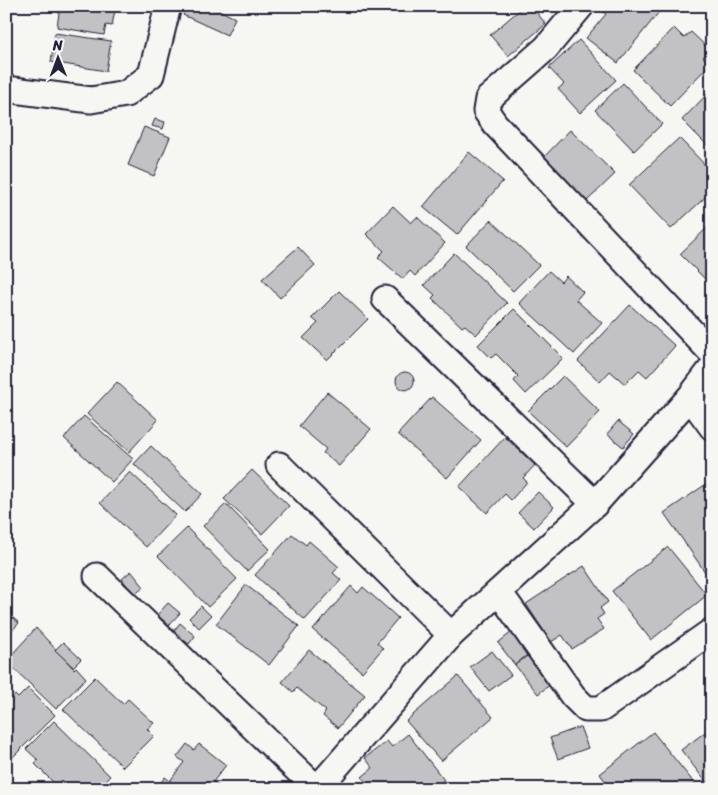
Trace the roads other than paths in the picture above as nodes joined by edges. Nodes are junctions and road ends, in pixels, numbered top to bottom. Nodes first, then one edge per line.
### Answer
1 (168, 6) edge
2 (581, 6) edge
3 (6, 90) edge
4 (385, 299) dead end
5 (712, 353) edge
6 (712, 368) edge
7 (690, 397) junction
8 (712, 427) edge
9 (279, 465) dead end
10 (594, 504) junction
11 (97, 576) dead end
12 (499, 592) junction
13 (712, 631) edge
14 (452, 635) junction
15 (317, 789) edge

1 - 3 street
2 - 5 street
4 - 10 street
6 - 7 street
7 - 8 street
7 - 10 street
9 - 14 street
10 - 12 street
11 - 15 street
12 - 13 street
12 - 14 street
14 - 15 street

